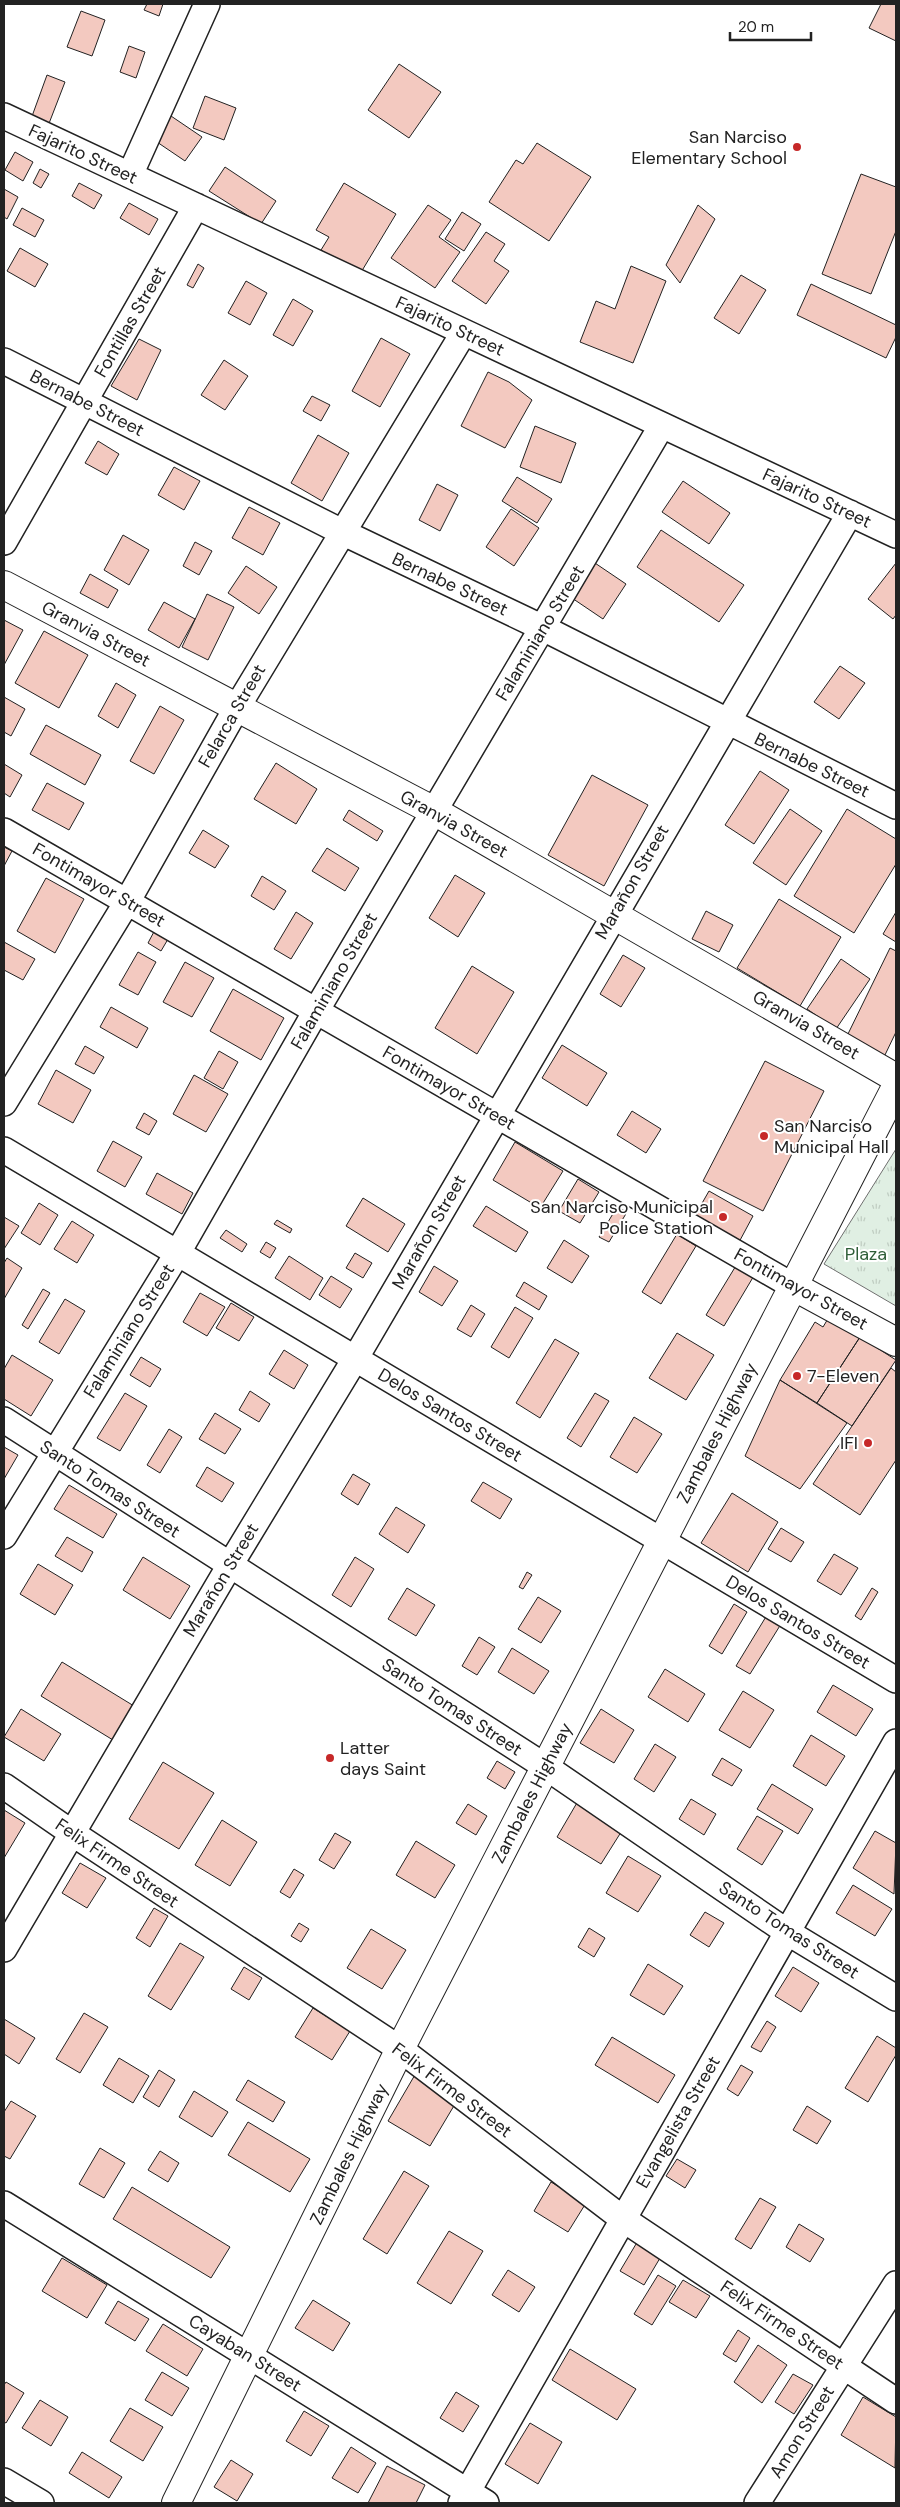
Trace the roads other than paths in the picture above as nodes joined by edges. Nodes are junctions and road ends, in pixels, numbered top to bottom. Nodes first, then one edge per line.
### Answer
1 (207, 4) edge
2 (4, 116) edge
3 (130, 175) junction
4 (196, 206) junction
5 (464, 332) junction
6 (4, 361) edge
7 (84, 402) junction
8 (662, 425) junction
9 (850, 513) junction
10 (342, 532) junction
11 (896, 535) edge
12 (4, 542) edge
13 (4, 585) edge
14 (544, 628) junction
15 (236, 709) junction
16 (726, 722) junction
17 (896, 806) edge
18 (434, 811) junction
19 (4, 832) edge
20 (127, 902) junction
21 (614, 913) junction
22 (316, 1011) junction
23 (896, 1078) edge
24 (896, 1087) edge
25 (4, 1103) edge
26 (497, 1117) junction
27 (4, 1150) edge
28 (177, 1254) junction
29 (793, 1286) junction
30 (896, 1342) edge
31 (355, 1359) junction
32 (4, 1420) edge
33 (53, 1452) junction
34 (4, 1536) edge
35 (662, 1541) junction
36 (230, 1565) junction
37 (896, 1680) edge
38 (896, 1742) edge
39 (546, 1767) junction
40 (4, 1786) edge
41 (72, 1834) junction
42 (788, 1932) junction
43 (4, 1949) edge
44 (896, 1998) edge
45 (400, 2050) junction
46 (4, 2204) edge
47 (623, 2219) junction
48 (896, 2284) edge
49 (249, 2356) junction
50 (844, 2366) junction
51 (896, 2401) edge
52 (4, 2480) edge
53 (472, 2499) edge
54 (41, 2503) edge
55 (176, 2503) edge
56 (757, 2503) edge

1 - 3 street
2 - 3 street, Fajarito Street
3 - 4 street, Fajarito Street
4 - 5 street, Fajarito Street
4 - 7 street, Fontillas Street
5 - 8 street, Fajarito Street
5 - 10 street, Felarca Street
6 - 7 street, Bernabe Street
7 - 10 street, Bernabe Street
7 - 12 street, Fontillas Street
8 - 9 street, Fajarito Street
8 - 14 street, Falaminiano Street
9 - 11 street, Fajarito Street
9 - 16 street, Marañon Street
10 - 14 street, Bernabe Street
10 - 15 street, Felarca Street
13 - 15 main road, Granvia Street
14 - 16 street, Bernabe Street
14 - 18 street, Falaminiano Street
15 - 18 main road, Granvia Street
15 - 20 street, Felarca Street
16 - 17 street, Bernabe Street
16 - 21 street, Marañon Street
18 - 21 main road, Granvia Street
18 - 22 street, Falaminiano Street
19 - 20 street, Fontimayor Street
20 - 22 street, Fontimayor Street
20 - 25 street, Felarca Street
21 - 23 main road, Granvia Street
21 - 26 street, Marañon Street
22 - 26 street, Fontimayor Street
22 - 28 street, Falaminiano Street
24 - 29 main road, Zambales Highway
26 - 29 street, Fontimayor Street
26 - 31 street, Marañon Street
27 - 28 street, Delos Santos Street
28 - 31 street, Delos Santos Street
28 - 33 street, Falaminiano Street
29 - 30 main road, Fontimayor Street
29 - 35 main road, Zambales Highway
31 - 35 street, Delos Santos Street
31 - 36 street, Marañon Street
32 - 33 street, Santo Tomas Street
33 - 34 street, Falaminiano Street
33 - 36 street, Santo Tomas Street
35 - 37 street, Delos Santos Street
35 - 39 main road, Zambales Highway
36 - 39 street, Santo Tomas Street
36 - 41 street, Marañon Street
38 - 42 street, Evangelista Street
39 - 42 street, Santo Tomas Street
39 - 45 main road, Zambales Highway
40 - 41 street, Felix Firme Street
41 - 43 street, Marañon Street
41 - 45 street, Felix Firme Street
42 - 44 street, Santo Tomas Street
42 - 47 street, Evangelista Street
45 - 47 street, Felix Firme Street
45 - 49 main road, Zambales Highway
46 - 49 street, Cayaban Street
47 - 50 street, Felix Firme Street
47 - 53 street, Evangelista Street
48 - 50 street, Amon Street
49 - 53 street, Cayaban Street
49 - 55 main road, Zambales Highway
50 - 51 street, Felix Firme Street
50 - 56 street, Amon Street
52 - 54 street

